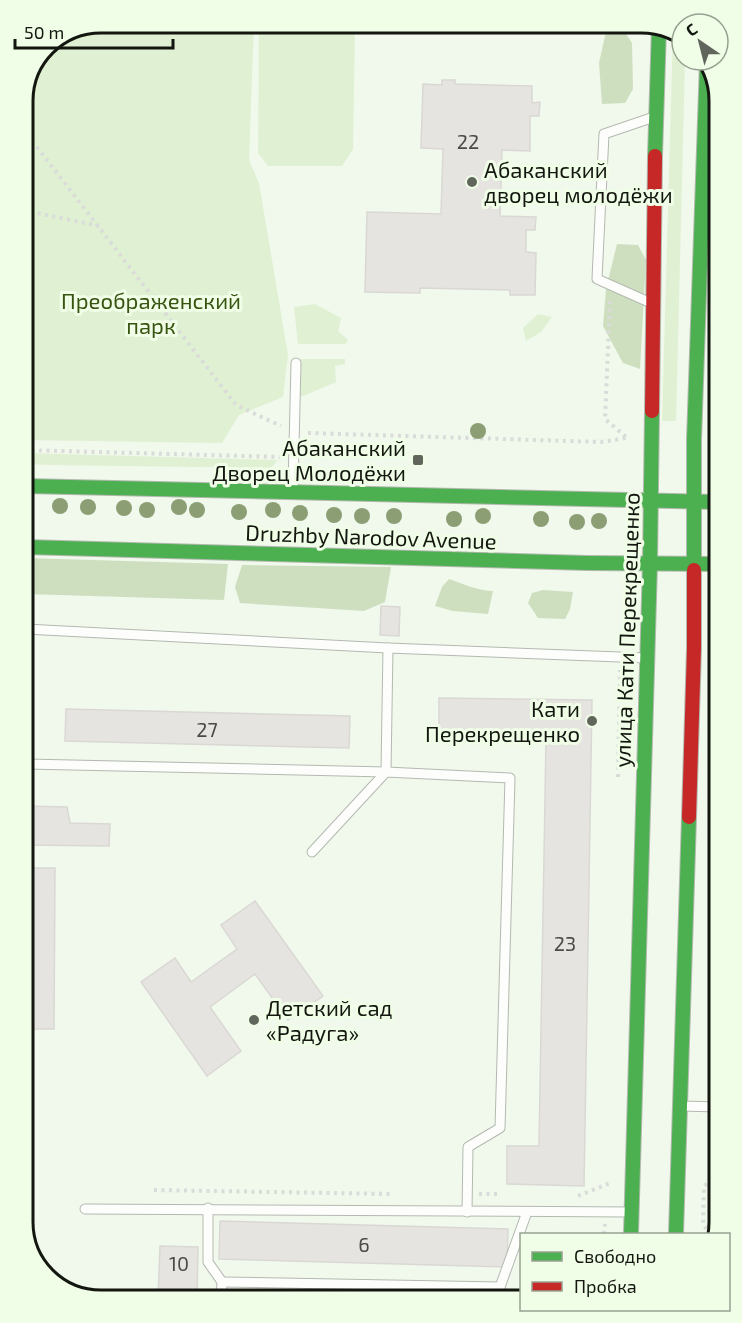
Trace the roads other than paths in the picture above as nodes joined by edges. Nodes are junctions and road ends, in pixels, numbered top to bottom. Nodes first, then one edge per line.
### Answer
1 (659, 35) edge
2 (706, 81) edge
3 (656, 116) junction
4 (653, 304) junction
5 (296, 363) dead end
6 (33, 486) edge
7 (293, 491) junction
8 (651, 501) junction
9 (695, 502) junction
10 (709, 502) edge
11 (33, 547) edge
12 (650, 563) junction
13 (696, 563) junction
14 (709, 564) edge
15 (33, 629) edge
16 (388, 648) junction
17 (646, 658) junction
18 (33, 764) edge
19 (386, 772) junction
20 (312, 852) dead end
21 (679, 1106) junction
22 (709, 1107) edge
23 (208, 1208) junction
24 (85, 1209) dead end
25 (467, 1212) junction
26 (527, 1212) junction
27 (632, 1212) junction
28 (631, 1233) edge
29 (676, 1233) edge
30 (222, 1282) junction
31 (222, 1290) edge
32 (444, 1290) edge
33 (501, 1290) edge

1 - 3 street, улица Кати Перекрещенко
2 - 9 street
3 - 4 street, улица Кати Перекрещенко
3 - 4 lane
4 - 8 street, улица Кати Перекрещенко
5 - 7 lane
6 - 7 street, Druzhby Narodov Avenue
7 - 8 street, Druzhby Narodov Avenue
8 - 9 street, Druzhby Narodov Avenue
8 - 12 street, улица Кати Перекрещенко
9 - 10 street, Druzhby Narodov Avenue
9 - 13 street
11 - 12 street, Druzhby Narodov Avenue
12 - 13 street, Druzhby Narodov Avenue
12 - 17 street, улица Кати Перекрещенко
13 - 14 street, Druzhby Narodov Avenue
13 - 21 street
15 - 16 lane
16 - 17 lane
16 - 19 lane
17 - 27 street, улица Кати Перекрещенко
18 - 19 lane
19 - 20 lane
19 - 25 lane
21 - 22 lane
21 - 29 street
23 - 24 lane
23 - 25 lane
23 - 30 lane
25 - 26 lane
26 - 27 lane
26 - 33 lane
27 - 28 street, улица Кати Перекрещенко
30 - 31 lane
30 - 32 lane

